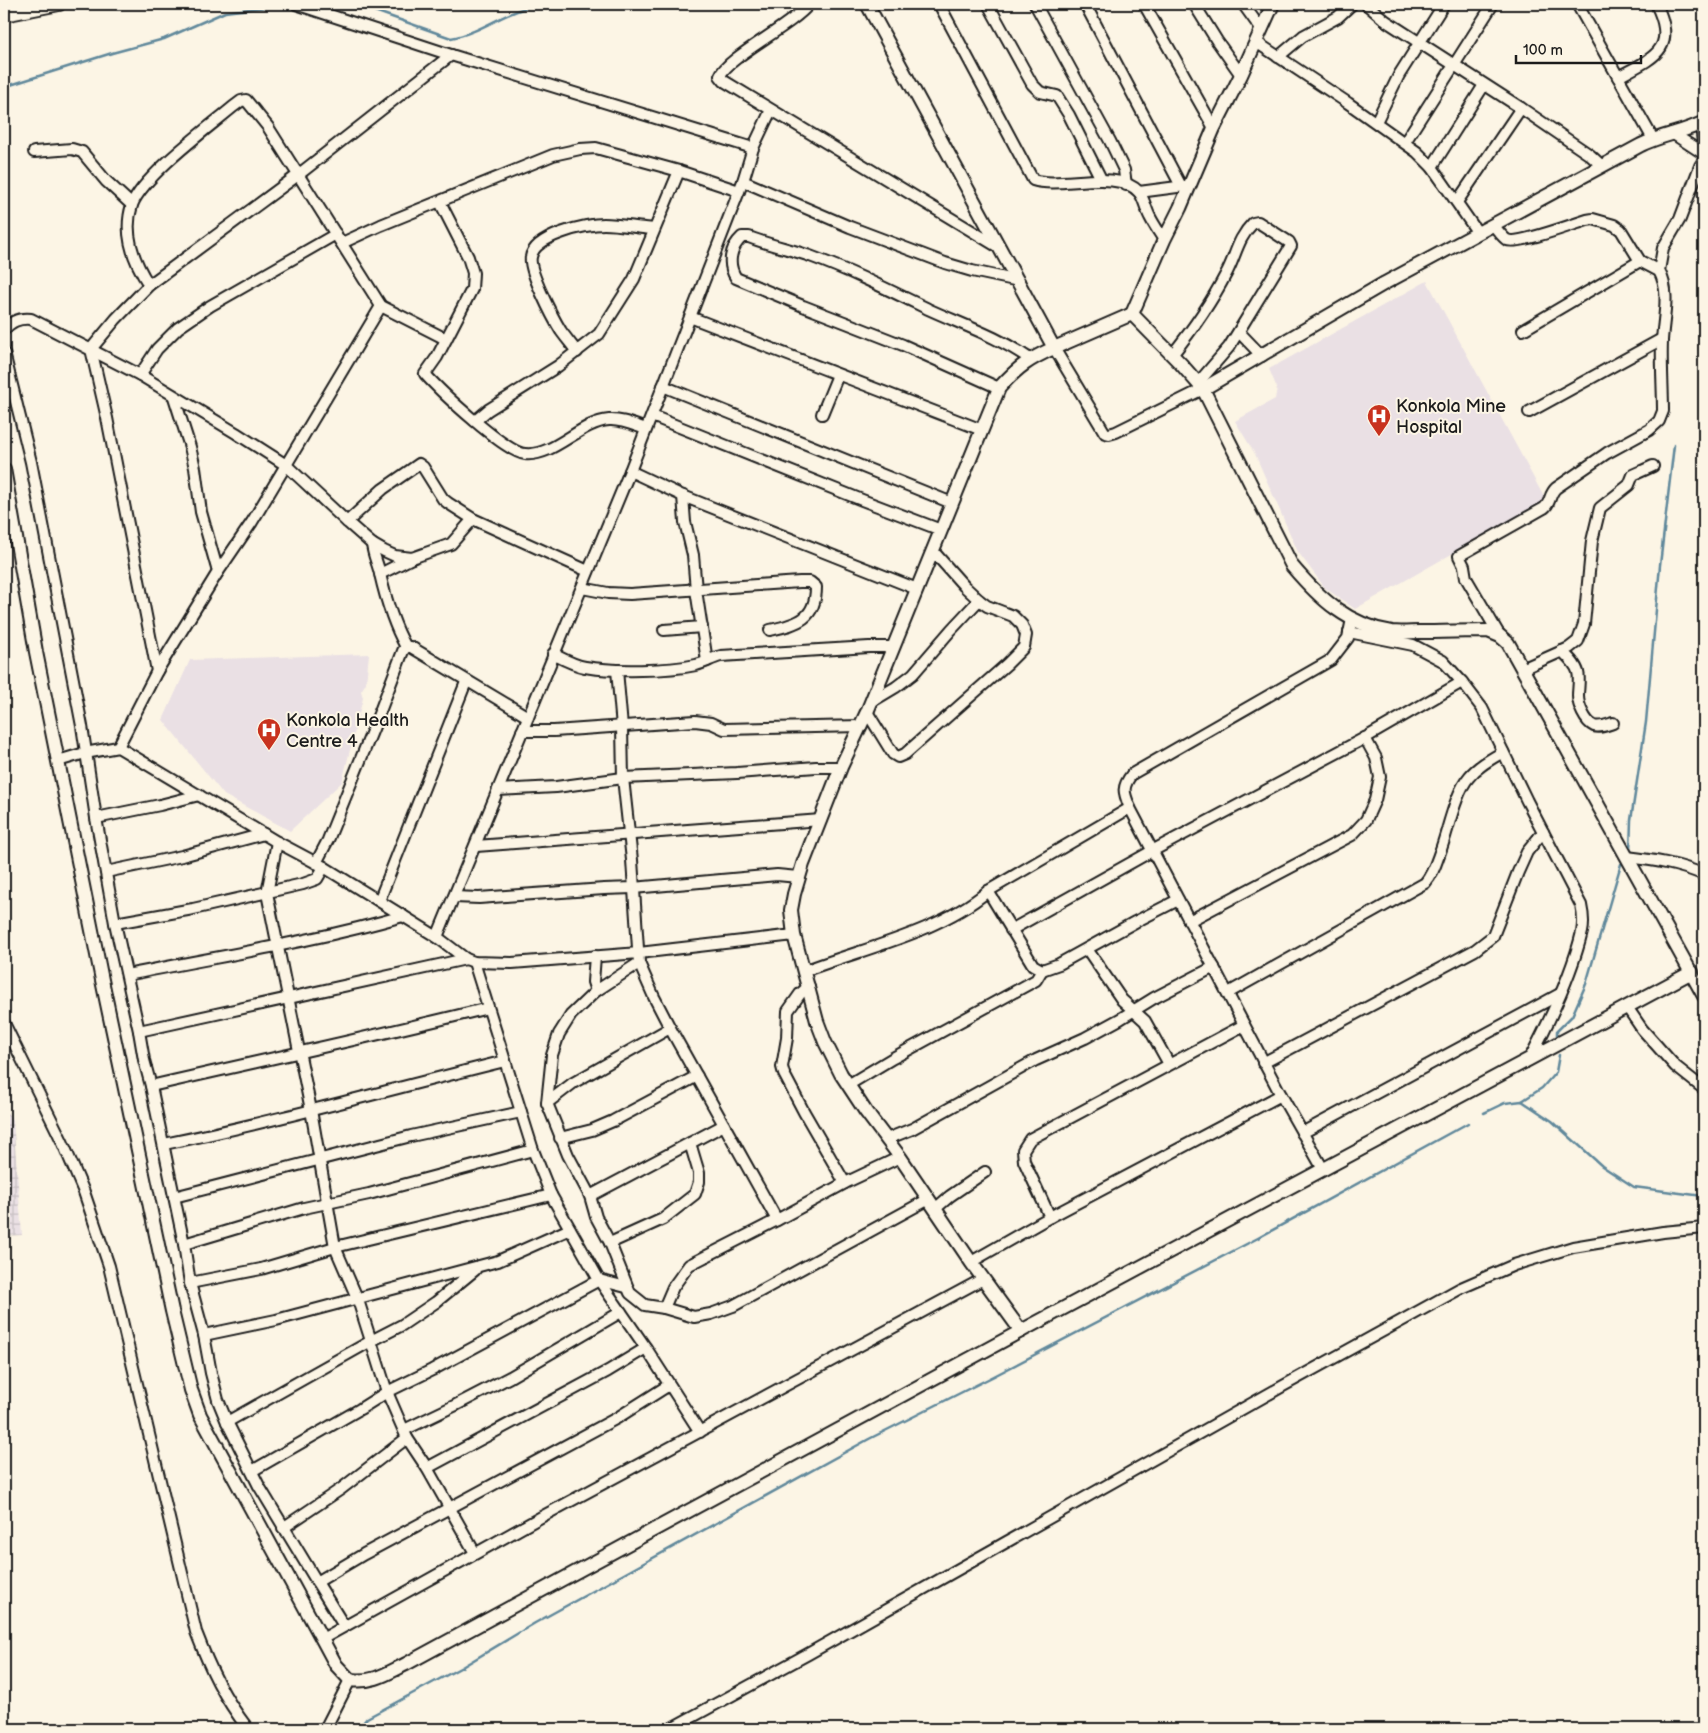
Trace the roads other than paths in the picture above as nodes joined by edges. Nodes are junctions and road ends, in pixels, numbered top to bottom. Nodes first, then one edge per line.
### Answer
1 (58, 4) edge
2 (296, 4) edge
3 (809, 4) edge
4 (867, 4) edge
5 (939, 4) edge
6 (988, 4) edge
7 (1036, 4) edge
8 (1085, 4) edge
9 (1144, 4) edge
10 (1194, 4) edge
11 (1243, 4) edge
12 (1273, 4) edge
13 (1352, 4) edge
14 (1366, 4) edge
15 (1444, 4) edge
16 (1493, 4) edge
17 (1577, 4) edge
18 (1656, 4) edge
19 (4, 15) edge
20 (1261, 29) junction
21 (1256, 42) junction
22 (1419, 43) junction
23 (451, 55) junction
24 (1278, 57) junction
25 (1455, 64) junction
26 (1241, 74) junction
27 (1618, 77) junction
28 (1484, 85) junction
29 (1521, 108) junction
30 (771, 110) junction
31 (1376, 122) junction
32 (1703, 123) edge
33 (1214, 128) junction
34 (1672, 133) junction
35 (1653, 139) junction
36 (1405, 142) junction
37 (753, 148) junction
38 (34, 152) dead end
39 (1704, 154) edge
40 (1704, 160) edge
41 (1602, 166) junction
42 (1432, 167) junction
43 (678, 171) junction
44 (298, 175) junction
45 (1101, 179) junction
46 (743, 181) junction
47 (1126, 185) junction
48 (1185, 186) junction
49 (738, 191) junction
50 (1139, 192) junction
51 (440, 202) junction
52 (1457, 202) junction
53 (132, 205) junction
54 (1494, 225) junction
55 (654, 229) junction
56 (1478, 234) junction
57 (339, 239) junction
58 (1164, 240) junction
59 (1001, 248) junction
60 (1640, 261) junction
61 (1659, 271) junction
62 (1019, 281) junction
63 (149, 285) junction
64 (382, 306) junction
65 (1132, 314) junction
66 (690, 317) junction
67 (4, 330) edge
68 (1523, 330) dead end
69 (1239, 332) junction
70 (446, 339) junction
71 (1662, 339) junction
72 (1054, 348) junction
73 (91, 349) junction
74 (577, 352) junction
75 (4, 353) edge
76 (1172, 355) junction
77 (1262, 356) junction
78 (1030, 359) junction
79 (140, 375) junction
80 (838, 375) junction
81 (663, 386) junction
82 (1201, 386) junction
83 (999, 388) junction
84 (174, 397) junction
85 (1529, 412) dead end
86 (822, 414) dead end
87 (652, 416) junction
88 (475, 421) junction
89 (646, 429) junction
90 (982, 430) junction
91 (286, 465) junction
92 (1653, 466) dead end
93 (4, 469) edge
94 (630, 471) junction
95 (682, 496) junction
96 (952, 503) junction
97 (473, 519) junction
98 (347, 522) junction
99 (942, 530) junction
100 (372, 544) junction
101 (933, 551) junction
102 (412, 558) junction
103 (588, 571) junction
104 (218, 572) junction
105 (380, 574) junction
106 (582, 588) junction
107 (917, 589) junction
108 (696, 590) junction
109 (979, 600) junction
110 (1352, 619) junction
111 (702, 627) junction
112 (664, 630) dead end
113 (770, 630) dead end
114 (1349, 632) junction
115 (1500, 636) junction
116 (406, 647) junction
117 (894, 647) junction
118 (1562, 651) junction
119 (553, 654) junction
120 (707, 661) junction
121 (1522, 668) junction
122 (617, 670) junction
123 (157, 672) junction
124 (466, 682) junction
125 (1462, 682) junction
126 (869, 707) junction
127 (528, 717) junction
128 (1613, 723) dead end
129 (861, 726) junction
130 (622, 727) junction
131 (522, 731) junction
132 (1365, 738) junction
133 (118, 747) junction
134 (1503, 752) junction
135 (86, 753) junction
136 (58, 761) junction
137 (841, 767) junction
138 (623, 778) junction
139 (498, 790) junction
140 (199, 796) junction
141 (1130, 808) junction
142 (96, 818) junction
143 (820, 820) junction
144 (1543, 832) junction
145 (264, 834) junction
146 (629, 835) junction
147 (277, 842) junction
148 (476, 846) junction
149 (1152, 851) junction
150 (1627, 857) junction
151 (320, 865) junction
152 (106, 872) junction
153 (1704, 875) edge
154 (798, 877) junction
155 (633, 888) junction
156 (988, 891) junction
157 (267, 893) junction
158 (454, 897) junction
159 (1178, 900) junction
160 (379, 901) junction
161 (403, 916) junction
162 (1189, 921) junction
163 (115, 923) junction
164 (1011, 930) junction
165 (794, 935) junction
166 (437, 937) junction
167 (277, 946) junction
168 (1088, 949) junction
169 (595, 956) junction
170 (639, 958) junction
171 (470, 960) junction
172 (1214, 967) junction
173 (1042, 970) junction
174 (804, 971) junction
175 (1692, 972) junction
176 (127, 975) junction
177 (809, 986) junction
178 (596, 991) junction
179 (1228, 993) junction
180 (1560, 994) junction
181 (1704, 996) edge
182 (288, 997) junction
183 (1627, 1007) junction
184 (488, 1008) junction
185 (1133, 1011) junction
186 (4, 1023) edge
187 (1244, 1025) junction
188 (670, 1028) junction
189 (139, 1031) junction
190 (300, 1052) junction
191 (1529, 1060) junction
192 (505, 1061) junction
193 (1263, 1062) junction
194 (1169, 1064) junction
195 (696, 1076) junction
196 (848, 1084) junction
197 (152, 1086) junction
198 (1704, 1090) edge
199 (1280, 1095) junction
200 (547, 1103) junction
201 (311, 1110) junction
202 (521, 1112) junction
203 (724, 1125) junction
204 (1302, 1133) junction
205 (560, 1138) junction
206 (887, 1140) junction
207 (690, 1143) junction
208 (164, 1144) junction
209 (533, 1150) junction
210 (900, 1157) junction
211 (321, 1161) junction
212 (1323, 1169) junction
213 (985, 1172) dead end
214 (845, 1183) junction
215 (551, 1195) junction
216 (590, 1196) junction
217 (174, 1197) junction
218 (328, 1202) junction
219 (932, 1204) junction
220 (1050, 1217) junction
221 (777, 1220) junction
222 (1704, 1228) edge
223 (570, 1229) junction
224 (610, 1243) junction
225 (184, 1244) junction
226 (335, 1247) junction
227 (971, 1262) junction
228 (477, 1267) junction
229 (983, 1278) junction
230 (599, 1280) junction
231 (190, 1283) junction
232 (626, 1286) junction
233 (611, 1297) junction
234 (358, 1300) junction
235 (664, 1308) junction
236 (621, 1312) junction
237 (1021, 1331) junction
238 (204, 1335) junction
239 (371, 1341) junction
240 (646, 1348) junction
241 (669, 1385) junction
242 (387, 1392) junction
243 (227, 1422) junction
244 (700, 1432) junction
245 (406, 1434) junction
246 (427, 1468) junction
247 (252, 1471) junction
248 (449, 1508) junction
249 (283, 1528) junction
250 (475, 1553) junction
251 (317, 1582) junction
252 (344, 1626) junction
253 (322, 1639) junction
254 (350, 1680) junction
255 (248, 1729) edge
256 (325, 1729) edge
257 (670, 1729) edge

1 - 19 street
2 - 23 street
3 - 30 street
4 - 59 street
5 - 45 street
6 - 45 street
7 - 47 street
8 - 48 street
9 - 33 street
10 - 26 street
11 - 20 street
12 - 20 street
13 - 24 street
14 - 22 street
15 - 22 street
16 - 25 street
17 - 27 street
18 - 27 street
20 - 21 street
21 - 24 street
21 - 26 street
22 - 25 street
22 - 31 street
23 - 37 street
23 - 44 street
24 - 31 street
25 - 28 street
25 - 36 street
26 - 33 street
27 - 35 street
28 - 29 street
28 - 42 street
29 - 41 street
29 - 52 street
30 - 37 street
30 - 59 street
31 - 36 street
32 - 34 street
32 - 39 street
33 - 48 street
34 - 35 street
34 - 39 street
35 - 41 street
36 - 42 street
37 - 46 street
38 - 53 street
40 - 61 street
41 - 54 street
42 - 52 street
43 - 49 street
43 - 51 street
43 - 55 street
44 - 53 street
44 - 57 street
44 - 63 street
45 - 47 street
46 - 49 street
46 - 62 street
47 - 50 street
48 - 50 street
48 - 58 street
49 - 66 street
50 - 58 street
51 - 57 street
51 - 70 street
52 - 56 street
53 - 63 street
54 - 56 street
54 - 60 street
55 - 74 street
55 - 74 street
56 - 77 street
57 - 64 street
57 - 79 street
58 - 65 street
59 - 62 street
60 - 61 street
60 - 68 street
61 - 71 street
62 - 72 street
63 - 73 street
64 - 70 street
64 - 91 street
65 - 72 street
65 - 76 street
66 - 80 street
66 - 81 street
67 - 73 street
69 - 76 street
69 - 77 street
69 - 82 street
70 - 88 street
71 - 85 street
71 - 115 street
72 - 78 street
72 - 82 street
73 - 79 street
73 - 123 street
74 - 88 street
75 - 135 street
76 - 82 street
77 - 82 street
78 - 83 street
78 - 83 street
79 - 84 street
80 - 86 street
80 - 90 street
81 - 87 street
81 - 96 street
82 - 110 street
83 - 90 street
84 - 91 street
84 - 104 street
87 - 89 street
87 - 99 street
88 - 89 street
89 - 94 street
90 - 96 street
91 - 98 street
91 - 104 street
92 - 118 street
93 - 136 street
94 - 95 street
94 - 103 street
95 - 107 street
95 - 108 street
96 - 99 street
97 - 98 street
97 - 102 street
97 - 103 street
98 - 100 street
99 - 101 street
100 - 102 street
100 - 105 street
101 - 107 street
101 - 109 street
102 - 105 street
103 - 106 street
104 - 123 street
105 - 116 street
106 - 108 street
106 - 119 street
107 - 117 street
108 - 111 street
108 - 113 street
109 - 126 street
109 - 126 street
110 - 114 street
110 - 115 street
111 - 112 street
111 - 120 street
114 - 125 street
114 - 141 street
115 - 121 street
116 - 124 street
116 - 151 street
117 - 120 street
117 - 126 street
118 - 121 street
118 - 128 street
119 - 122 street
119 - 127 street
120 - 122 street
121 - 150 street
122 - 130 street
123 - 133 street
124 - 127 street
124 - 160 street
125 - 132 street
125 - 134 street
126 - 129 street
127 - 131 street
129 - 130 street
129 - 137 street
130 - 131 street
130 - 138 street
131 - 139 street
132 - 149 street
132 - 162 street
133 - 135 street
133 - 140 street
134 - 144 street
134 - 179 street
135 - 136 street
135 - 142 street
136 - 253 street
137 - 138 street
137 - 143 street
138 - 139 street
138 - 146 street
139 - 148 street
140 - 142 street
140 - 145 street
141 - 149 street
141 - 156 street
142 - 152 street
143 - 146 street
143 - 154 street
144 - 180 street
144 - 193 street
145 - 147 street
145 - 152 street
146 - 148 street
146 - 155 street
147 - 151 street
147 - 157 street
148 - 158 street
149 - 159 street
149 - 164 street
150 - 153 street
150 - 175 street
151 - 157 street
151 - 160 street
152 - 163 street
154 - 155 street
154 - 165 street
155 - 158 street
155 - 170 street
156 - 164 street
156 - 174 street
157 - 163 street
157 - 167 street
158 - 166 street
159 - 162 street
159 - 168 street
160 - 161 street
161 - 166 street
161 - 167 street
162 - 172 street
163 - 176 street
164 - 173 street
165 - 170 street
165 - 174 street
166 - 171 street
167 - 176 street
167 - 182 street
168 - 173 street
168 - 185 street
169 - 170 street
169 - 171 street
169 - 178 street
170 - 178 street
170 - 188 street
171 - 182 street
171 - 184 street
172 - 179 street
172 - 185 street
173 - 196 street
174 - 177 street
175 - 181 street
175 - 183 street
176 - 189 street
177 - 196 street
177 - 214 street
178 - 200 street
179 - 187 street
180 - 191 street
180 - 204 street
182 - 189 street
182 - 190 street
183 - 191 street
183 - 198 street
184 - 190 street
184 - 192 street
185 - 194 street
185 - 206 street
186 - 255 street
187 - 193 street
187 - 194 street
188 - 195 street
188 - 200 street
189 - 197 street
190 - 197 street
190 - 201 street
191 - 212 street
192 - 201 street
192 - 202 street
193 - 199 street
194 - 220 street
195 - 203 street
195 - 205 street
196 - 206 street
197 - 208 street
199 - 204 street
199 - 220 street
200 - 205 street
201 - 208 street
201 - 211 street
202 - 209 street
202 - 211 street
203 - 207 street
203 - 221 street
204 - 212 street
205 - 216 street
206 - 210 street
207 - 216 street
207 - 224 street
208 - 217 street
209 - 215 street
209 - 218 street
210 - 214 street
210 - 219 street
211 - 217 street
211 - 218 street
212 - 237 street
213 - 219 street
214 - 221 street
215 - 223 street
215 - 226 street
216 - 224 street
217 - 225 street
218 - 225 street
218 - 226 street
219 - 227 street
219 - 235 street
220 - 227 street
221 - 235 street
222 - 257 street
223 - 228 street
223 - 230 street
224 - 232 street
225 - 231 street
226 - 231 street
226 - 234 street
227 - 229 street
228 - 234 street
228 - 239 street
229 - 237 street
229 - 244 street
230 - 232 street
230 - 233 street
230 - 242 street
231 - 238 street
232 - 233 street
232 - 235 street
233 - 236 street
234 - 238 street
234 - 239 street
236 - 240 street
236 - 245 street
237 - 254 street
238 - 243 street
239 - 242 street
239 - 243 street
240 - 241 street
240 - 246 street
241 - 244 street
241 - 248 street
242 - 245 street
242 - 247 street
243 - 247 street
244 - 250 street
245 - 246 street
245 - 249 street
246 - 248 street
247 - 249 street
248 - 250 street
248 - 251 street
249 - 251 street
250 - 252 street
251 - 252 street
252 - 253 street
253 - 254 street
254 - 256 street

